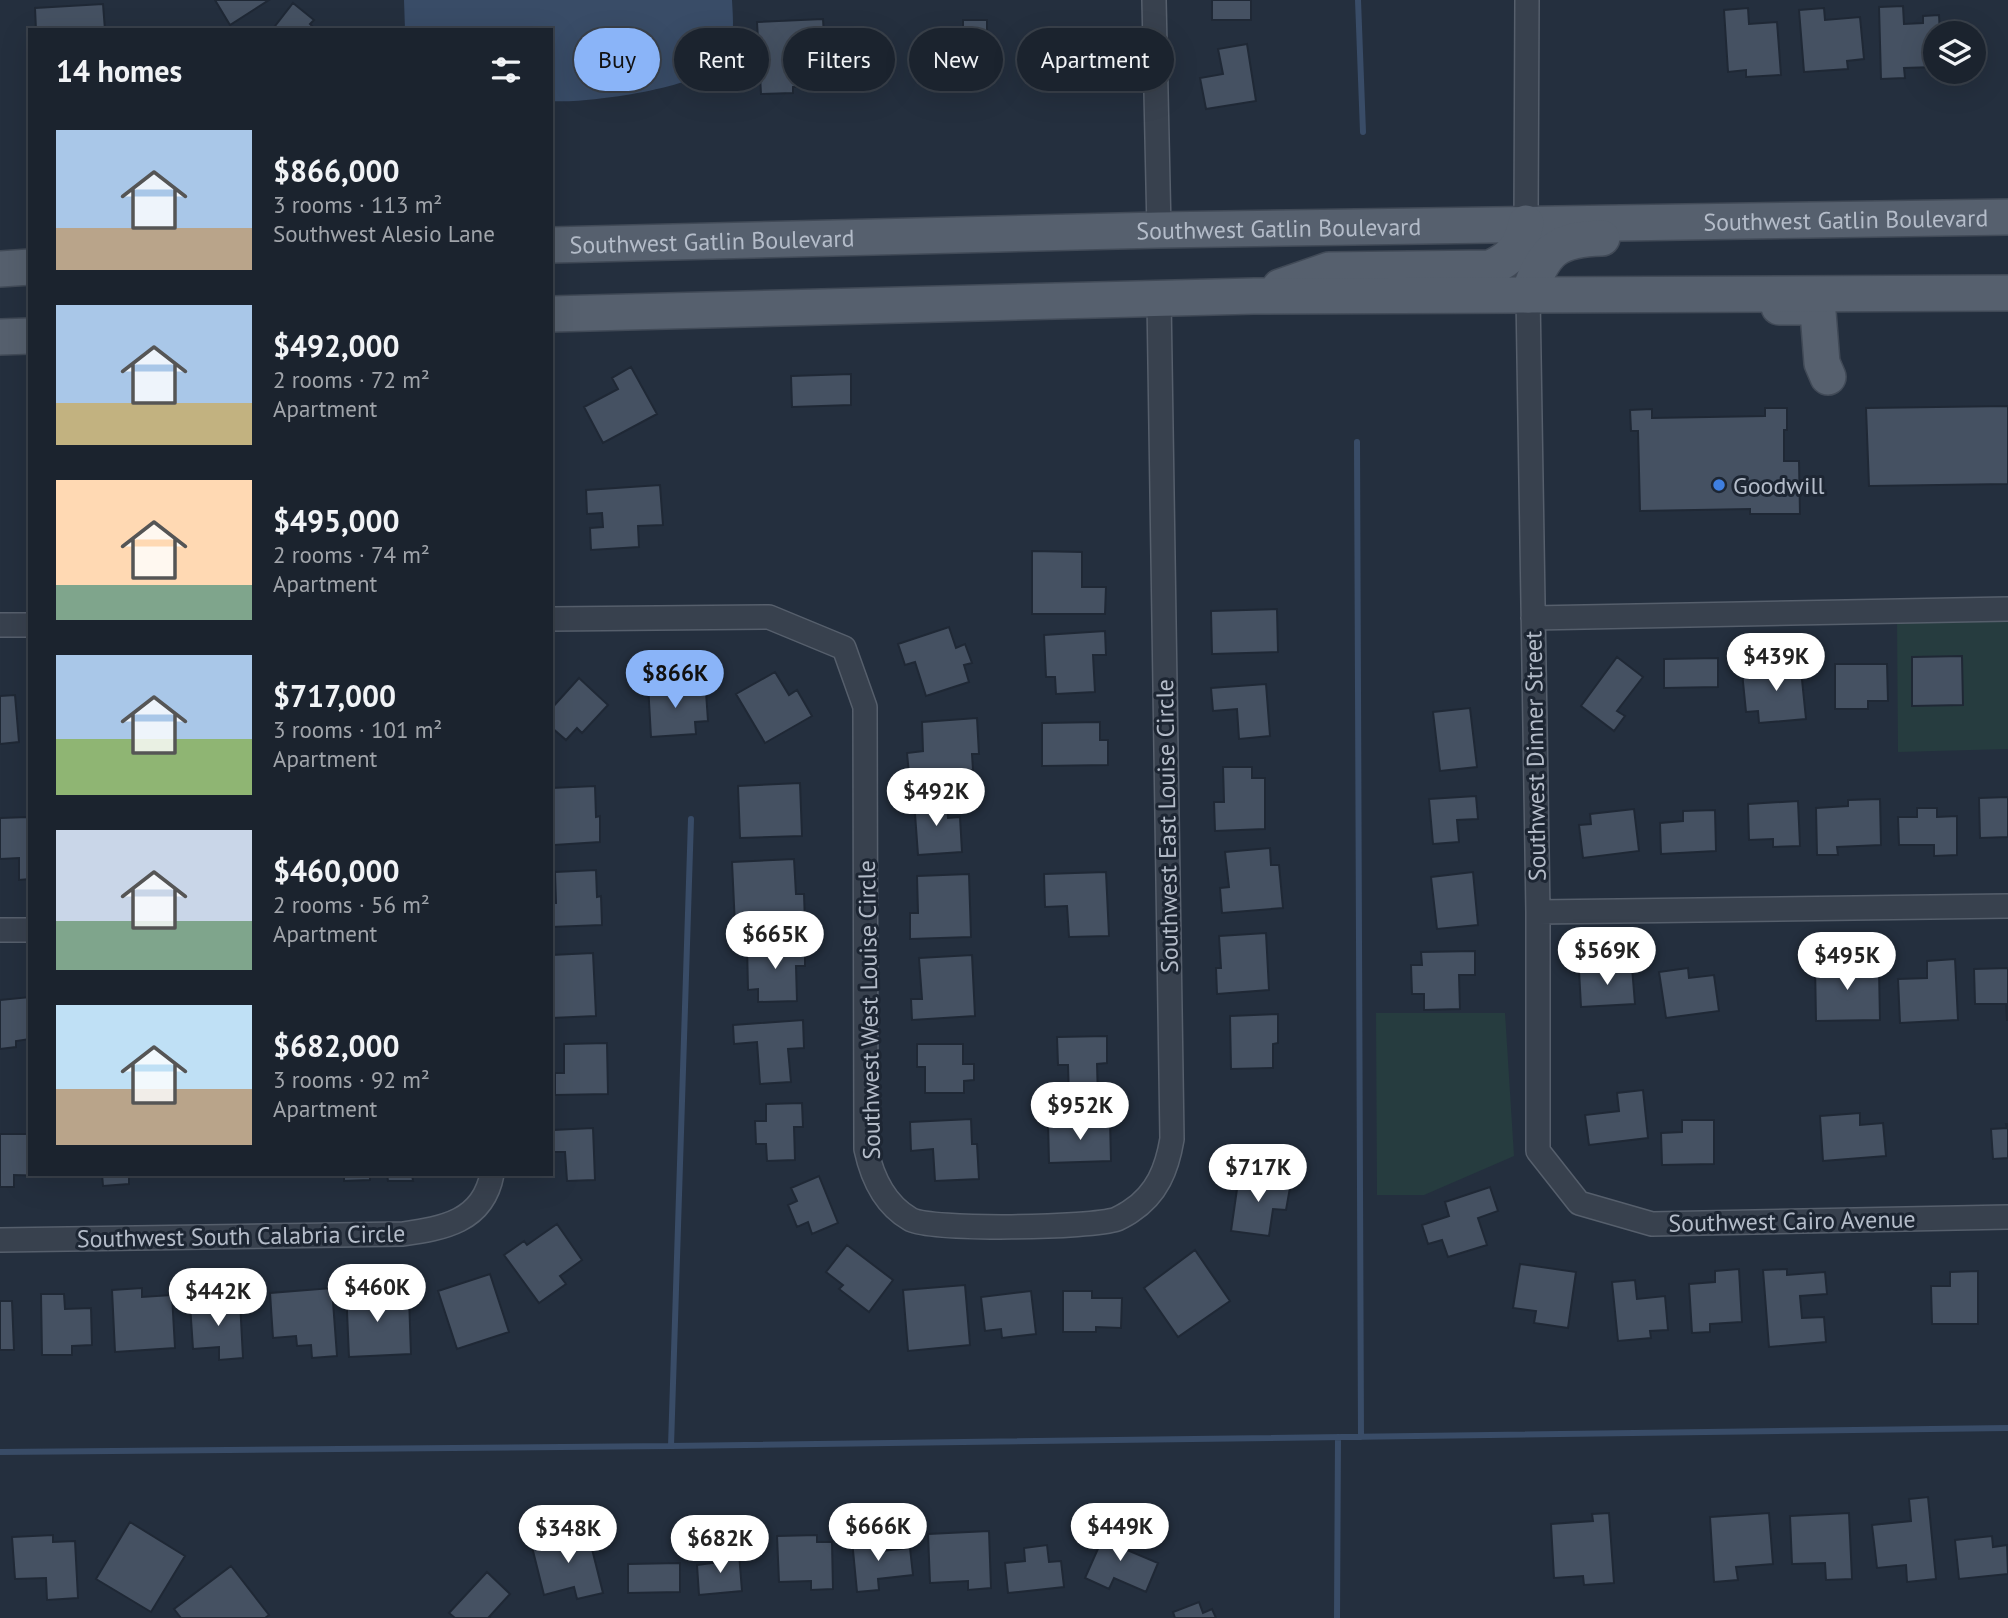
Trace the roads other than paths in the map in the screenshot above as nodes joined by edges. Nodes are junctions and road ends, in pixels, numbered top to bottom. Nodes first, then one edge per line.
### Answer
1 (1154, 0) edge
2 (1527, 0) edge
3 (2008, 217) edge
4 (1774, 220) junction
5 (1526, 223) junction
6 (1158, 230) junction
7 (553, 245) edge
8 (28, 267) edge
9 (0, 269) edge
10 (2008, 293) edge
11 (1860, 294) junction
12 (1528, 295) junction
13 (1598, 295) junction
14 (1254, 296) junction
15 (1158, 298) junction
16 (553, 314) edge
17 (28, 336) edge
18 (0, 338) edge
19 (2008, 609) edge
20 (1533, 618) junction
21 (553, 619) edge
22 (0, 625) edge
23 (28, 625) edge
24 (2008, 906) edge
25 (1538, 912) junction
26 (0, 930) edge
27 (28, 930) edge
28 (491, 1176) edge
29 (1578, 1203) joint
30 (2008, 1217) edge
31 (1005, 1227) joint
32 (0, 1240) edge

1 - 6 street
2 - 5 street
3 - 4 main road, Southwest Gatlin Boulevard
4 - 5 main road, Southwest Gatlin Boulevard
4 - 12 main road
5 - 6 main road, Southwest Gatlin Boulevard
5 - 14 main road
6 - 7 main road, Southwest Gatlin Boulevard
8 - 9 main road
10 - 11 main road
11 - 13 main road
11 - 13 main road
12 - 13 main road
12 - 14 main road
12 - 20 street, Southwest Dinner Street
14 - 15 main road
15 - 16 main road
15 - 31 street, Southwest East Louise Circle
17 - 18 main road
19 - 20 street
20 - 25 street, Southwest Dinner Street
21 - 31 street, Southwest West Louise Circle
22 - 23 street
24 - 25 street
25 - 29 street, Southwest Dinner Street
26 - 27 street
28 - 32 street, Southwest South Calabria Circle
29 - 30 street, Southwest Cairo Avenue

